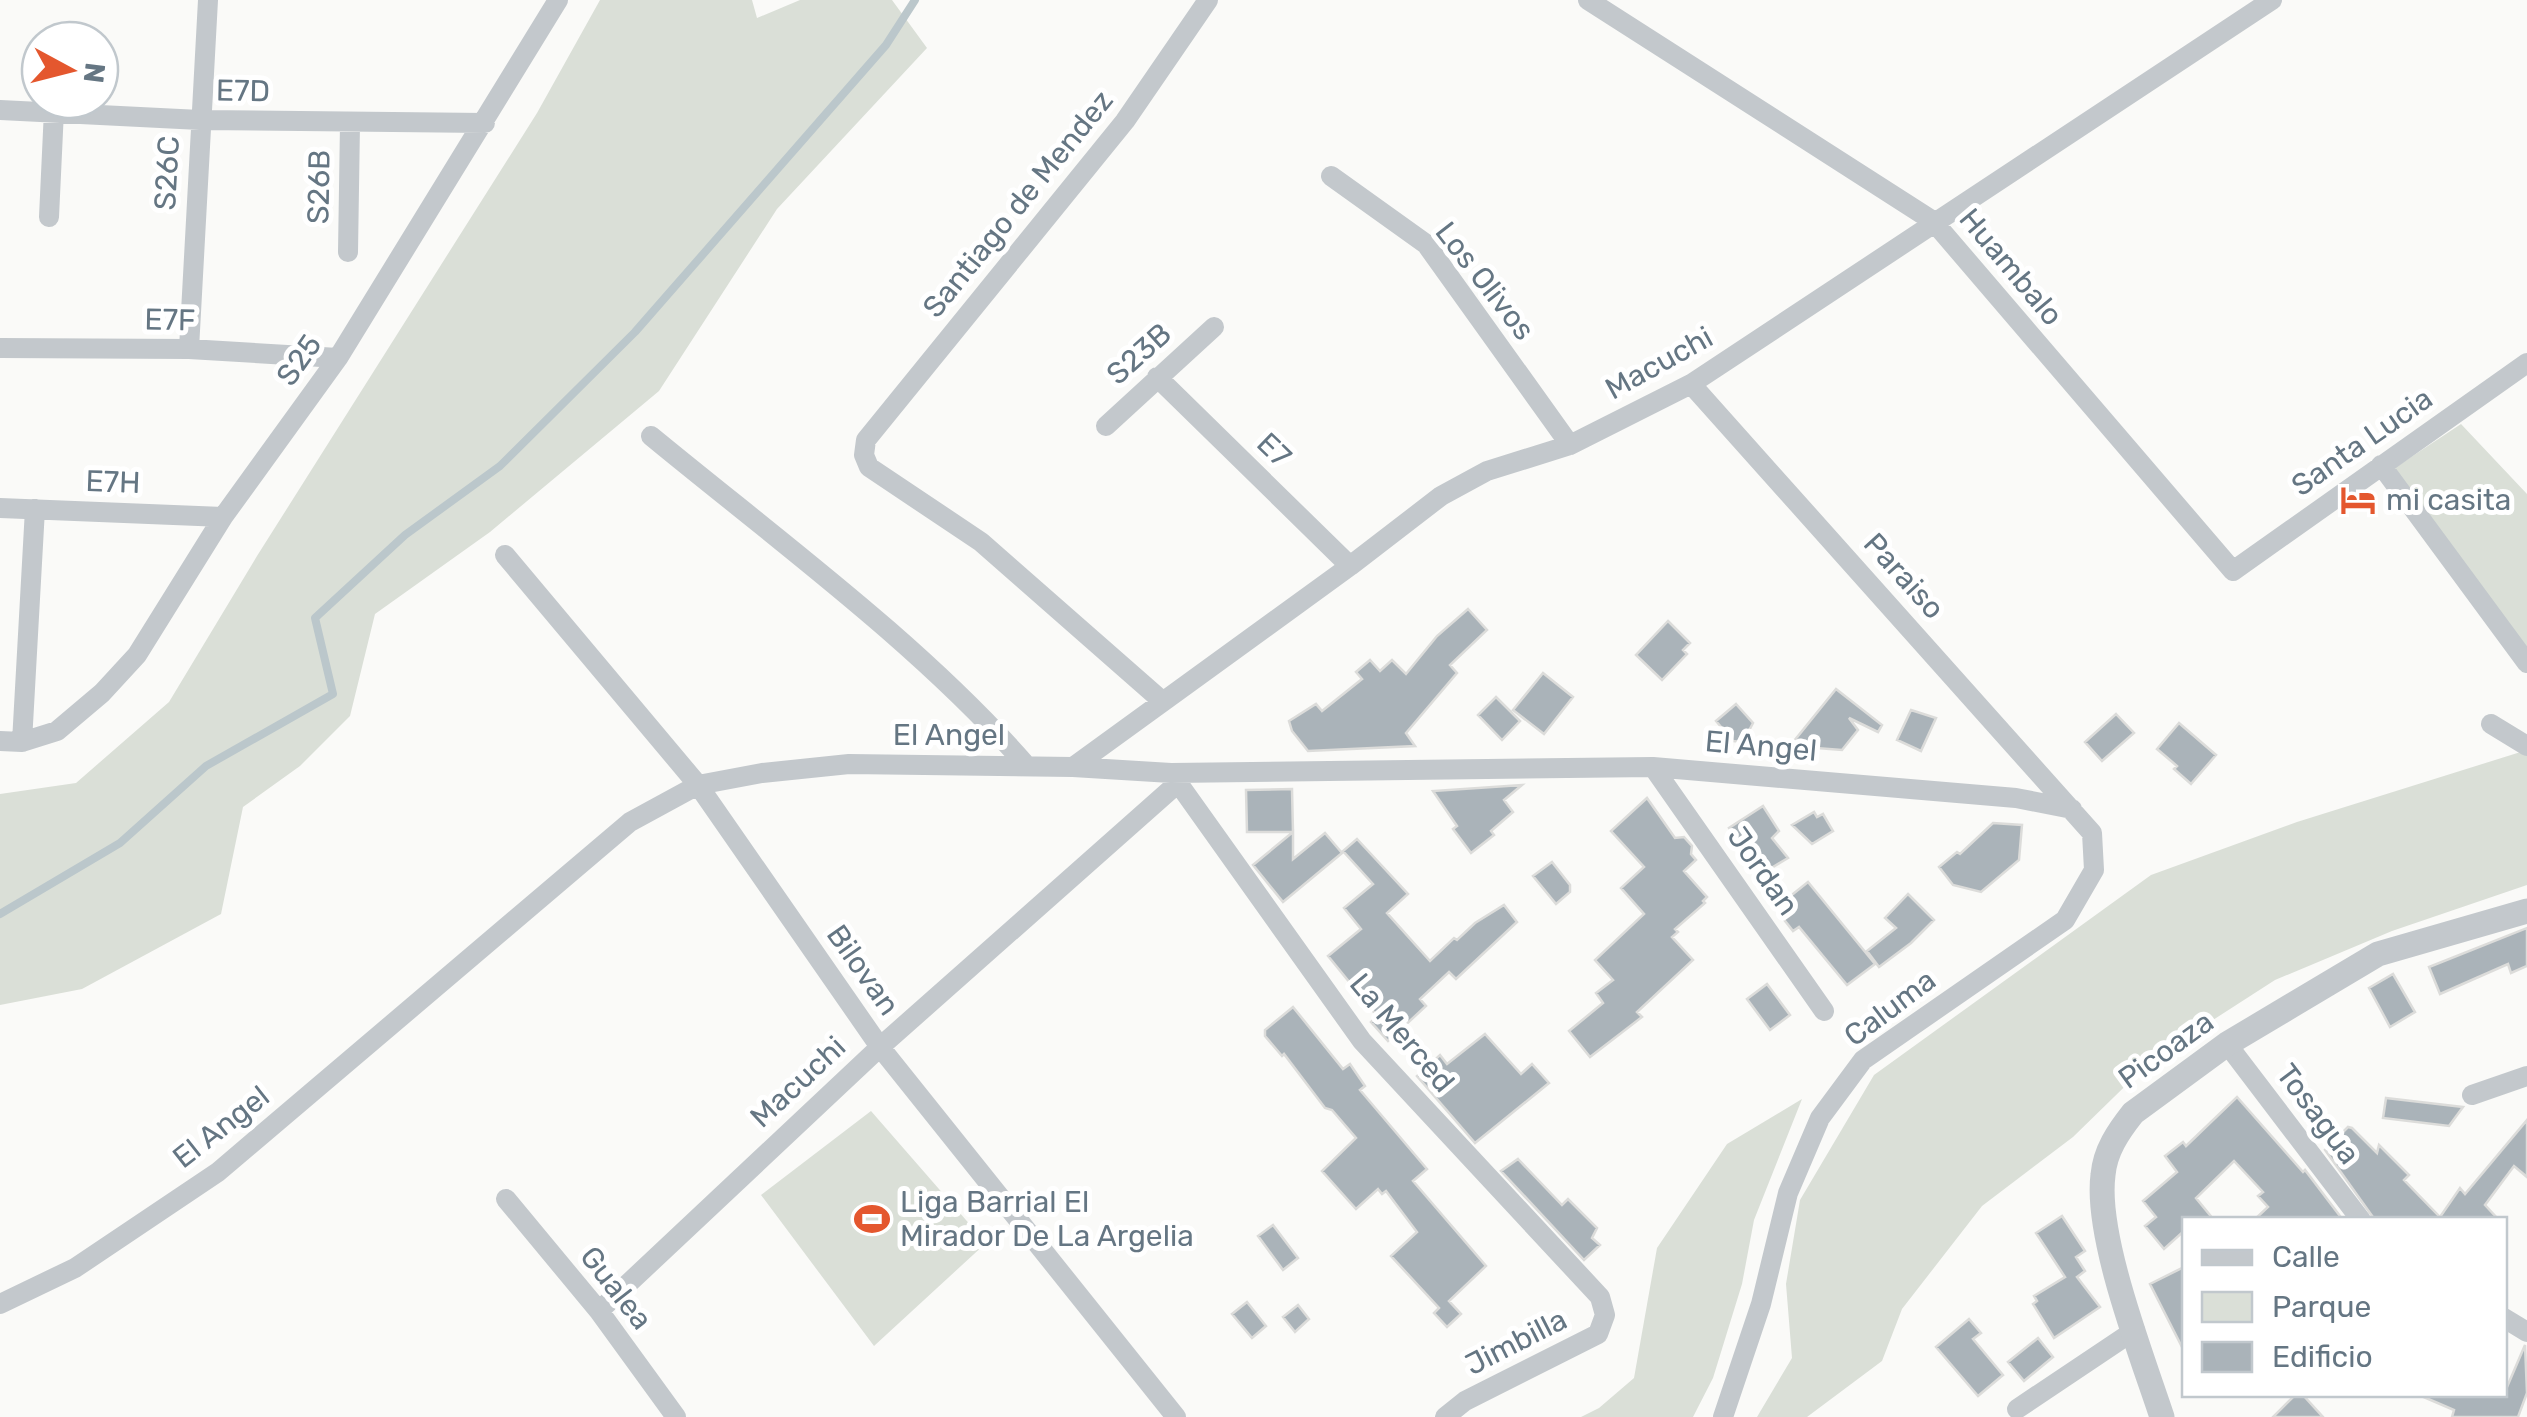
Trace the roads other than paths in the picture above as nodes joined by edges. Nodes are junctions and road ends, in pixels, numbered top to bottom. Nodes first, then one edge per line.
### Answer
1 (208, 0) edge
2 (558, 0) edge
3 (1208, 0) edge
4 (1588, 0) edge
5 (2272, 0) edge
6 (120, 115) edge
7 (54, 120) edge
8 (200, 120) junction
9 (486, 123) junction
10 (350, 124) junction
11 (1331, 176) dead end
12 (49, 217) dead end
13 (1933, 221) junction
14 (348, 252) dead end
15 (1214, 328) dead end
16 (0, 348) edge
17 (189, 349) junction
18 (338, 358) junction
19 (2527, 363) edge
20 (1157, 377) junction
21 (1691, 384) junction
22 (1106, 426) dead end
23 (651, 436) dead end
24 (1570, 445) junction
25 (2382, 465) junction
26 (0, 508) edge
27 (35, 509) junction
28 (223, 517) junction
29 (505, 555) dead end
30 (1350, 566) junction
31 (2233, 571) joint
32 (2527, 663) edge
33 (1162, 700) junction
34 (2490, 724) dead end
35 (0, 741) edge
36 (22, 742) junction
37 (2527, 746) edge
38 (1026, 765) junction
39 (1073, 767) junction
40 (1653, 767) junction
41 (1174, 778) junction
42 (698, 785) junction
43 (2072, 808) junction
44 (2527, 910) edge
45 (1824, 1010) dead end
46 (2227, 1044) junction
47 (880, 1046) junction
48 (2527, 1076) edge
49 (2472, 1094) dead end
50 (506, 1199) dead end
51 (2359, 1217) edge
52 (0, 1304) edge
53 (599, 1311) junction
54 (1606, 1315) joint
55 (2135, 1330) junction
56 (2017, 1409) dead end
57 (676, 1417) edge
58 (1176, 1417) edge
59 (1445, 1417) edge
60 (1723, 1417) edge
61 (2162, 1417) edge

1 - 8 street, S26C
2 - 9 street, S25
3 - 33 street, Santiago de Mendez
4 - 13 street, Huambalo
5 - 13 street, Macuchi
6 - 8 street, E7D
7 - 12 street
8 - 10 street, E7D
8 - 17 street, S26C
9 - 10 street, E7D
9 - 18 street, S25
10 - 14 street, S26B
11 - 24 street, Los Olivos
13 - 21 street, Macuchi
13 - 31 street, Huambalo
15 - 20 street, S23B
16 - 17 street, E7F
17 - 18 street, E7F
18 - 28 street, S25
19 - 25 street, Santa Lucia
20 - 22 street, S23B
20 - 30 street, E7
21 - 24 street, Macuchi
21 - 43 street, Paraiso
23 - 38 street
24 - 30 street, Macuchi
25 - 31 street, Santa Lucia
25 - 32 street
26 - 27 street, E7H
27 - 28 street, E7H
27 - 36 street
28 - 36 street, S25
29 - 42 street, Bilovan
30 - 33 street, Macuchi
33 - 39 street, Macuchi
34 - 37 street
35 - 36 street
38 - 39 street, El Angel
38 - 42 street, El Angel
39 - 41 street, El Angel
40 - 41 street, El Angel
40 - 43 street, El Angel
40 - 45 street, Jordan
41 - 47 street, Macuchi
41 - 54 street, La Merced
42 - 47 street, Bilovan
42 - 52 street, El Angel
43 - 60 street, Caluma
44 - 46 street, Picoaza
46 - 51 street, Tosagua
46 - 55 street, Picoaza
47 - 53 street, Macuchi
47 - 58 street, Bilovan
48 - 49 street
50 - 53 street, Gualea
53 - 57 street, Gualea
54 - 59 street, Jimbilla
55 - 56 street
55 - 61 street, Picoaza

